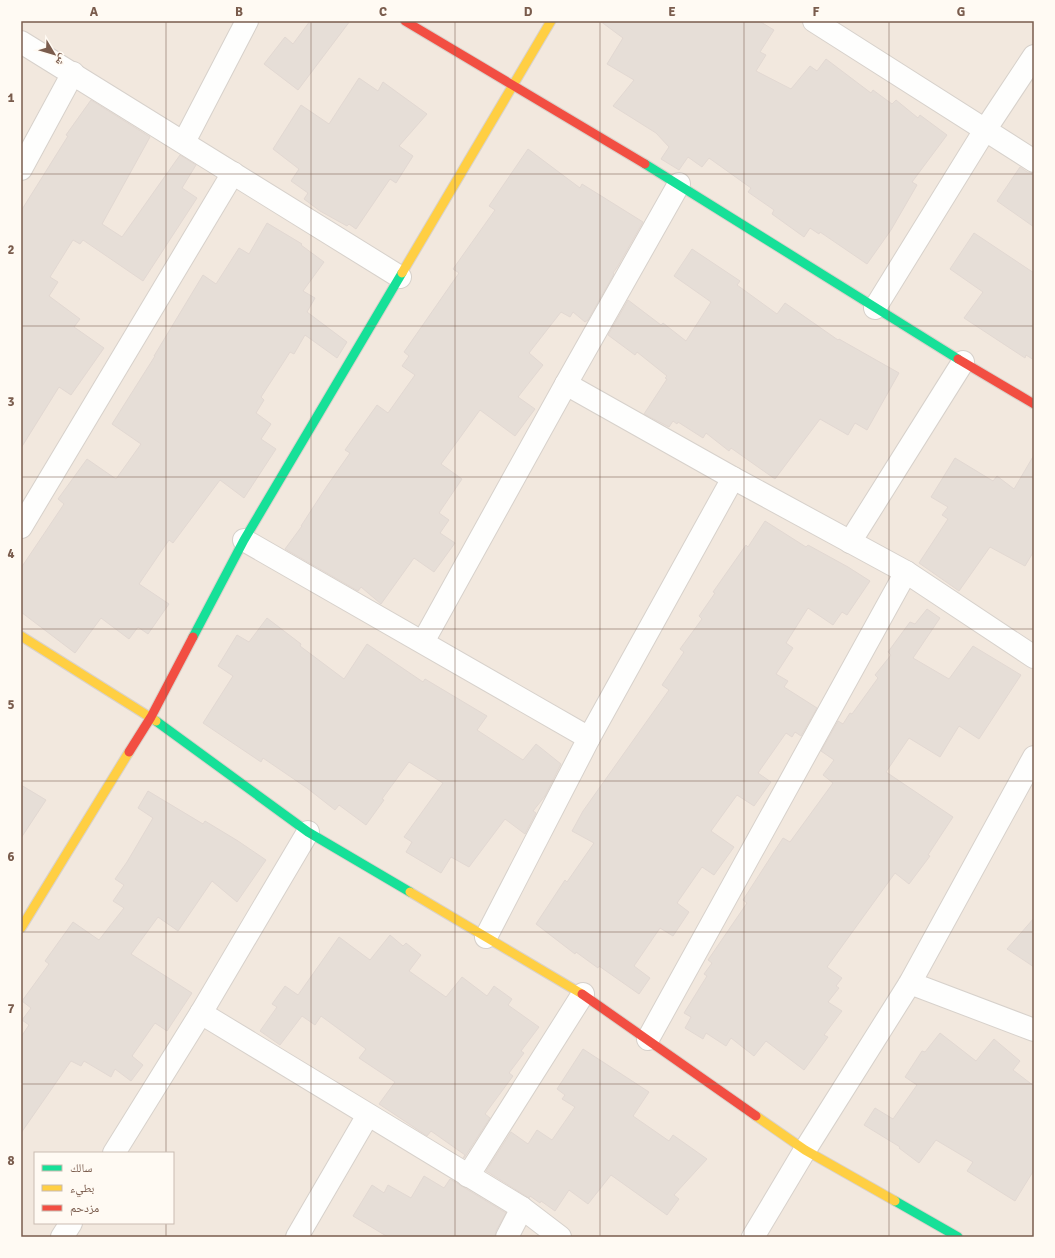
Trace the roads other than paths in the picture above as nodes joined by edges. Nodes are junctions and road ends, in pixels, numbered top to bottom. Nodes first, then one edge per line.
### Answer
1 (247, 21) edge
2 (405, 21) edge
3 (551, 21) edge
4 (814, 21) edge
5 (21, 42) edge
6 (1034, 56) edge
7 (73, 73) junction
8 (512, 86) junction
9 (986, 130) junction
10 (184, 142) junction
11 (1034, 161) edge
12 (21, 170) edge
13 (234, 173) junction
14 (679, 184) junction
15 (400, 276) junction
16 (875, 308) junction
17 (963, 362) junction
18 (566, 384) junction
19 (1034, 404) edge
20 (733, 478) junction
21 (21, 527) edge
22 (244, 540) junction
23 (850, 542) junction
24 (906, 572) junction
25 (21, 636) edge
26 (423, 642) junction
27 (1034, 658) edge
28 (151, 717) junction
29 (590, 738) junction
30 (1034, 757) edge
31 (308, 832) junction
32 (23, 921) edge
33 (486, 937) junction
34 (910, 983) junction
35 (583, 994) junction
36 (201, 1013) junction
37 (1034, 1030) edge
38 (648, 1039) junction
39 (368, 1115) junction
40 (805, 1150) junction
41 (115, 1152) edge
42 (468, 1176) junction
43 (522, 1208) junction
44 (69, 1224) edge
45 (62, 1237) edge
46 (297, 1237) edge
47 (507, 1237) edge
48 (560, 1237) edge
49 (753, 1237) edge
50 (958, 1237) edge

1 - 10 street
2 - 8 street
3 - 8 street
4 - 9 street
5 - 7 street
6 - 9 street
7 - 10 street
7 - 12 street
8 - 14 street
8 - 15 street
9 - 11 street
9 - 16 street
10 - 13 street
13 - 15 street
13 - 21 street
14 - 16 street
14 - 18 street
15 - 22 street
16 - 17 street
17 - 19 street
17 - 23 street
18 - 20 street
18 - 26 street
20 - 23 street
20 - 29 street
22 - 26 street
22 - 28 street
23 - 24 street
24 - 27 street
24 - 38 street
25 - 28 street
26 - 29 street
28 - 31 street
28 - 32 street
29 - 33 street
30 - 34 street
31 - 33 street
31 - 36 street
33 - 35 street
34 - 37 street
34 - 40 street
35 - 38 street
35 - 42 street
36 - 39 street
36 - 41 street
38 - 40 street
39 - 42 street
39 - 46 street
40 - 49 street
40 - 50 street
42 - 43 street
43 - 47 street
43 - 48 street
44 - 45 street

